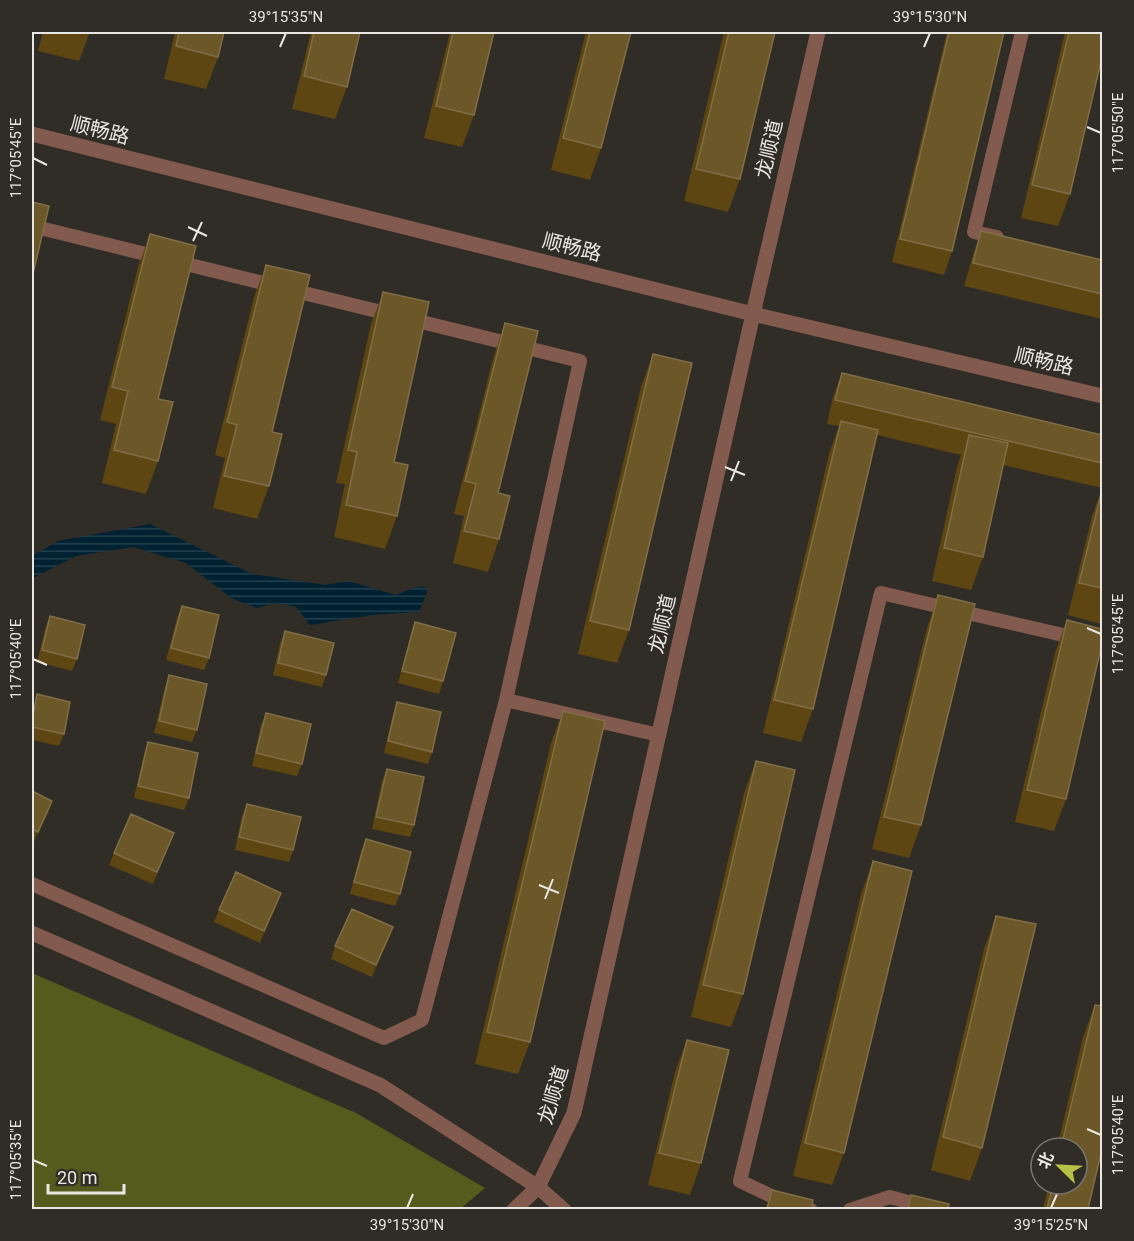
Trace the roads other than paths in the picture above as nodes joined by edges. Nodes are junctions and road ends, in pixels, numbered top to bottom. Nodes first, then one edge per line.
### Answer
1 (818, 32) edge
2 (1022, 32) edge
3 (32, 134) edge
4 (32, 226) edge
5 (1009, 240) edge
6 (753, 314) junction
7 (1102, 396) edge
8 (1102, 644) edge
9 (506, 700) junction
10 (659, 735) junction
11 (32, 884) edge
12 (32, 933) edge
13 (538, 1187) junction
14 (514, 1209) edge
15 (564, 1209) edge
16 (810, 1209) edge
17 (850, 1209) edge
18 (924, 1209) edge

1 - 6 street, 龙顺道
2 - 5 lane
3 - 6 street, 顺畅路
4 - 9 lane
6 - 7 street, 顺畅路
6 - 10 street, 龙顺道
8 - 16 lane
9 - 10 lane
9 - 11 lane
10 - 13 street, 龙顺道
12 - 13 street
13 - 14 street, 龙顺道
13 - 15 street
17 - 18 lane

